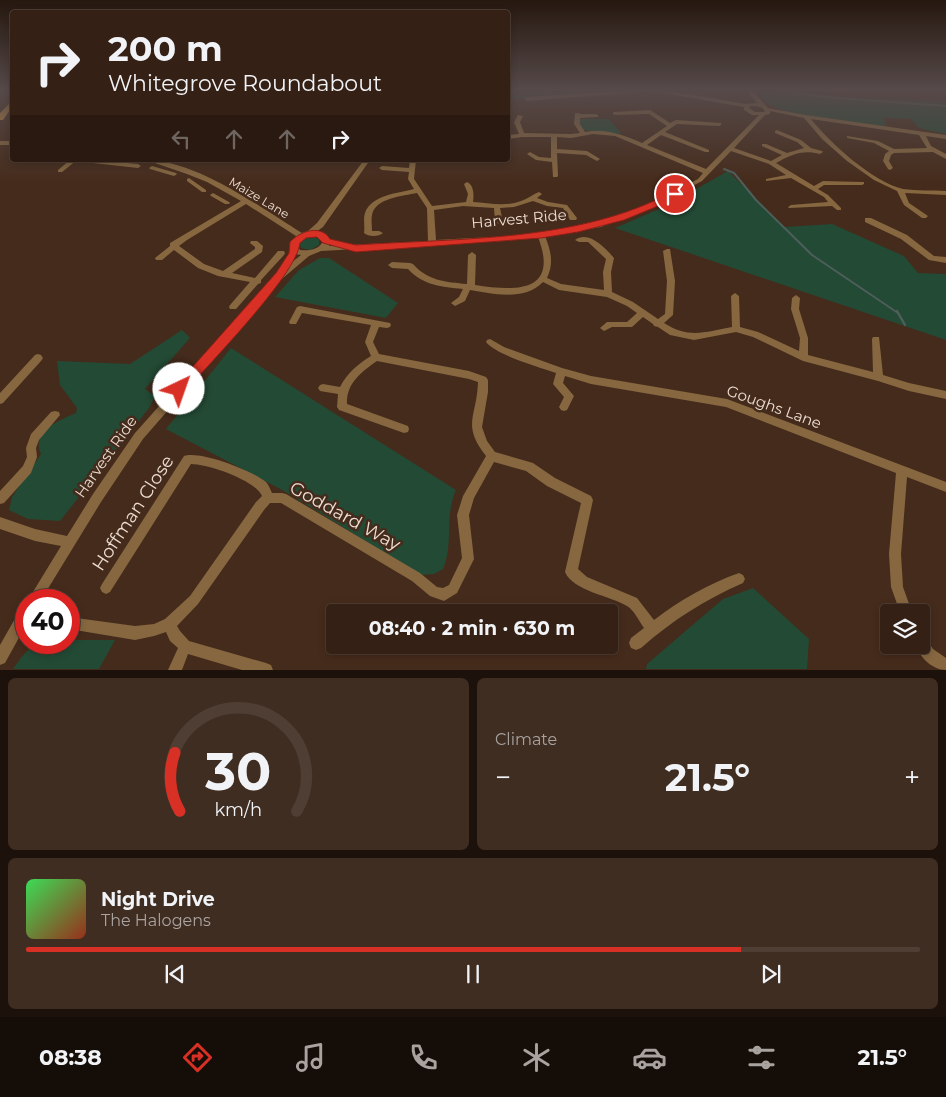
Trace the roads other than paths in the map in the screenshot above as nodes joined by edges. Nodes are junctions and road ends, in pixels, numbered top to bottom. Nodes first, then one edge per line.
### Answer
1 (516, 121) edge
2 (577, 121) edge
3 (664, 121) edge
4 (756, 121) edge
5 (811, 121) edge
6 (837, 121) edge
7 (719, 124) dead end
8 (753, 124) joint
9 (670, 125) junction
10 (583, 133) junction
11 (662, 133) junction
12 (921, 133) junction
13 (522, 135) junction
14 (554, 136) junction
15 (780, 136) dead end
16 (510, 137) edge
17 (849, 137) dead end
18 (946, 137) edge
19 (644, 144) junction
20 (768, 145) dead end
21 (730, 149) junction
22 (809, 149) junction
23 (933, 150) junction
24 (554, 151) junction
25 (707, 151) dead end
26 (893, 151) junction
27 (820, 152) dead end
28 (530, 154) dead end
29 (786, 155) junction
30 (946, 157) edge
31 (597, 159) dead end
32 (554, 160) junction
33 (72, 162) edge
34 (95, 162) dead end
35 (126, 162) edge
36 (160, 162) edge
37 (366, 162) edge
38 (413, 162) edge
39 (771, 163) junction
40 (170, 164) junction
41 (138, 166) dead end
42 (152, 168) dead end
43 (382, 168) dead end
44 (890, 168) dead end
45 (162, 170) junction
46 (411, 170) junction
47 (60, 172) dead end
48 (705, 173) junction
49 (174, 174) dead end
50 (555, 176) dead end
51 (790, 176) junction
52 (189, 180) dead end
53 (206, 180) junction
54 (768, 180) dead end
55 (862, 183) dead end
56 (198, 184) junction
57 (467, 184) dead end
58 (813, 189) junction
59 (900, 190) junction
60 (204, 191) dead end
61 (416, 191) junction
62 (229, 193) junction
63 (946, 193) edge
64 (216, 196) joint
65 (245, 202) junction
66 (227, 203) dead end
67 (469, 204) junction
68 (791, 206) dead end
69 (430, 208) junction
70 (497, 208) junction
71 (332, 209) junction
72 (924, 216) dead end
73 (573, 218) dead end
74 (868, 220) dead end
75 (499, 222) dead end
76 (311, 233) junction
77 (380, 233) dead end
78 (541, 235) junction
79 (301, 236) junction
80 (325, 238) junction
81 (579, 240) dead end
82 (432, 242) junction
83 (254, 243) dead end
84 (173, 246) junction
85 (295, 248) junction
86 (349, 248) junction
87 (321, 249) junction
88 (667, 251) dead end
89 (281, 252) dead end
90 (308, 254) junction
91 (472, 255) dead end
92 (159, 258) dead end
93 (946, 260) edge
94 (392, 265) dead end
95 (225, 274) junction
96 (280, 276) junction
97 (543, 279) junction
98 (258, 281) junction
99 (470, 287) junction
100 (608, 294) junction
101 (735, 296) dead end
102 (796, 298) dead end
103 (456, 303) dead end
104 (233, 308) dead end
105 (642, 314) junction
106 (293, 322) dead end
107 (376, 323) junction
108 (657, 324) junction
109 (387, 325) dead end
110 (604, 328) dead end
111 (736, 329) junction
112 (876, 339) dead end
113 (490, 342) dead end
114 (376, 357) junction
115 (803, 357) junction
116 (38, 358) dead end
117 (561, 371) junction
118 (878, 377) junction
119 (323, 388) dead end
120 (343, 391) junction
121 (946, 395) edge
122 (0, 400) edge
123 (564, 407) dead end
124 (55, 415) dead end
125 (404, 429) dead end
126 (492, 456) junction
127 (902, 470) junction
128 (946, 487) edge
129 (268, 498) junction
130 (0, 499) edge
131 (0, 523) edge
132 (69, 542) junction
133 (740, 579) dead end
134 (106, 588) dead end
135 (41, 589) edge
136 (903, 604) edge
137 (169, 624) junction
138 (80, 625) edge
139 (652, 629) junction
140 (15, 633) edge
141 (636, 644) dead end
142 (185, 646) junction
143 (928, 654) edge
144 (0, 658) edge
145 (946, 666) edge
146 (175, 670) edge
147 (266, 670) edge

1 - 13 street
2 - 10 street
3 - 9 street
4 - 8 street, Harvest Ride
5 - 59 street
6 - 12 street
7 - 9 street
8 - 21 street, Harvest Ride
9 - 11 street
10 - 14 street
10 - 19 street
11 - 19 street
11 - 25 street
12 - 18 street
12 - 23 street
13 - 14 street
13 - 16 street
14 - 24 street
15 - 22 street
17 - 26 street
19 - 48 street
20 - 29 street
21 - 39 street
21 - 48 street, Harvest Ride
22 - 27 street
22 - 29 street
23 - 26 street
23 - 30 street
24 - 31 street
24 - 32 street
26 - 44 street
28 - 32 street
29 - 39 street
32 - 50 street
33 - 47 street
34 - 35 street
35 - 41 street
36 - 40 street, Maize Lane
37 - 71 street
38 - 46 street
39 - 51 street
40 - 45 street
40 - 53 street, Maize Lane
42 - 45 street
43 - 46 street
45 - 49 street
46 - 61 street
48 - 78 street, Harvest Ride
51 - 54 street
51 - 58 street
52 - 56 street
53 - 56 street
53 - 62 street, Maize Lane
55 - 58 street
56 - 60 street
57 - 67 street
58 - 68 street
59 - 63 street
59 - 72 street
61 - 69 street
61 - 77 street
62 - 64 street
62 - 65 street, Maize Lane
64 - 66 street
65 - 79 street, Maize Lane
65 - 84 street
67 - 69 street
67 - 70 street
69 - 82 street
70 - 73 street
70 - 75 street
71 - 76 street
71 - 80 street
74 - 93 street
76 - 79 street
76 - 80 street, Harvest Ride
78 - 82 street, Harvest Ride
78 - 97 street
79 - 85 street, Harvest Ride
80 - 86 street, Harvest Ride
80 - 87 street
81 - 100 street
82 - 86 street, Harvest Ride
83 - 95 street
84 - 92 street
84 - 95 street
85 - 90 street
85 - 96 street, Harvest Ride
86 - 87 street, Harvest Ride
87 - 90 street, Harvest Ride
88 - 108 street
89 - 98 street
90 - 96 street, Harvest Ride
91 - 99 street
94 - 99 street
95 - 98 street
96 - 132 street, Harvest Ride
97 - 99 street
97 - 100 street
98 - 104 street
99 - 103 street
100 - 105 street
101 - 111 street
102 - 115 street
105 - 108 street
105 - 110 street
106 - 107 street
107 - 109 street
107 - 114 street
108 - 111 street
111 - 115 street
112 - 118 street
113 - 117 street, Goughs Lane
114 - 120 street
114 - 126 street
115 - 118 street
116 - 122 street
117 - 123 street
117 - 127 street, Goughs Lane
118 - 121 street
119 - 120 street
120 - 125 street
124 - 130 street
126 - 129 street, Goddard Way
126 - 139 street
127 - 128 street, Goughs Lane
127 - 136 street
129 - 134 street, Hoffman Close
129 - 137 street, Goddard Way
131 - 132 street
132 - 135 street, Harvest Ride
133 - 139 street
137 - 138 street, Goddard Way
137 - 142 street
139 - 141 street
140 - 144 street
142 - 146 street
142 - 147 street
143 - 145 street

